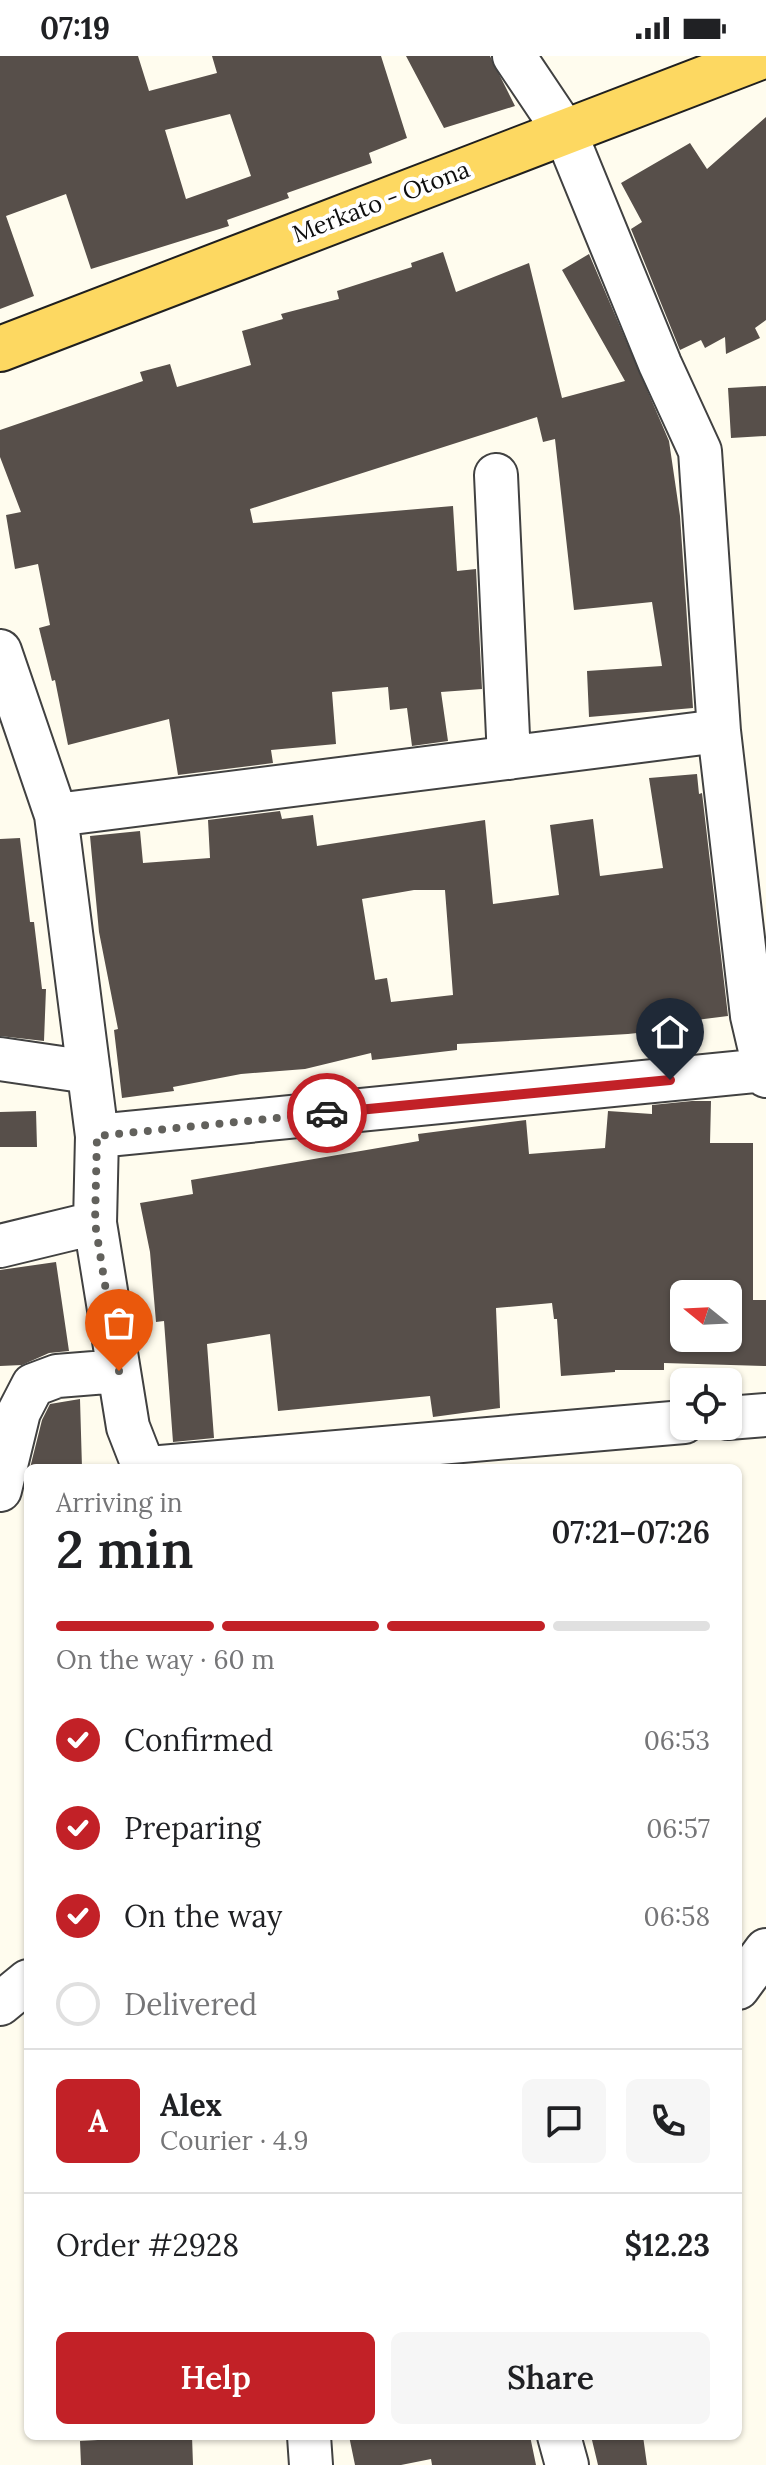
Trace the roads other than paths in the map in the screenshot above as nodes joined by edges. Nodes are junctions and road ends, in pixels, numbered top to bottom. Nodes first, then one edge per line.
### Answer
1 (514, 56) edge
2 (763, 56) edge
3 (565, 132) junction
4 (0, 349) edge
5 (496, 475) dead end
6 (0, 651) edge
7 (719, 731) junction
8 (509, 758) junction
9 (56, 815) junction
10 (0, 1059) edge
11 (89, 1072) junction
12 (766, 1073) edge
13 (97, 1136) junction
14 (95, 1223) junction
15 (0, 1246) edge
16 (119, 1371) junction
17 (766, 1415) edge
18 (742, 1417) edge
19 (670, 1423) edge
20 (144, 1464) edge
21 (193, 1464) edge
22 (0, 1490) edge
23 (766, 1950) edge
24 (742, 1983) edge
25 (24, 1984) edge
26 (0, 2004) edge
27 (309, 2440) edge
28 (560, 2440) edge
29 (311, 2465) edge
30 (567, 2465) edge

1 - 3 street
2 - 3 main road, Merkato - Otona
3 - 4 main road, Merkato - Otona
3 - 7 street
5 - 8 street
6 - 9 street
7 - 8 street
7 - 12 street
8 - 9 street
9 - 11 street
10 - 11 street
11 - 13 street
12 - 13 street
13 - 14 street
14 - 15 street
14 - 16 street
16 - 20 street
16 - 22 street
17 - 18 street
19 - 21 street
23 - 24 street
25 - 26 street
27 - 29 street
28 - 30 street

